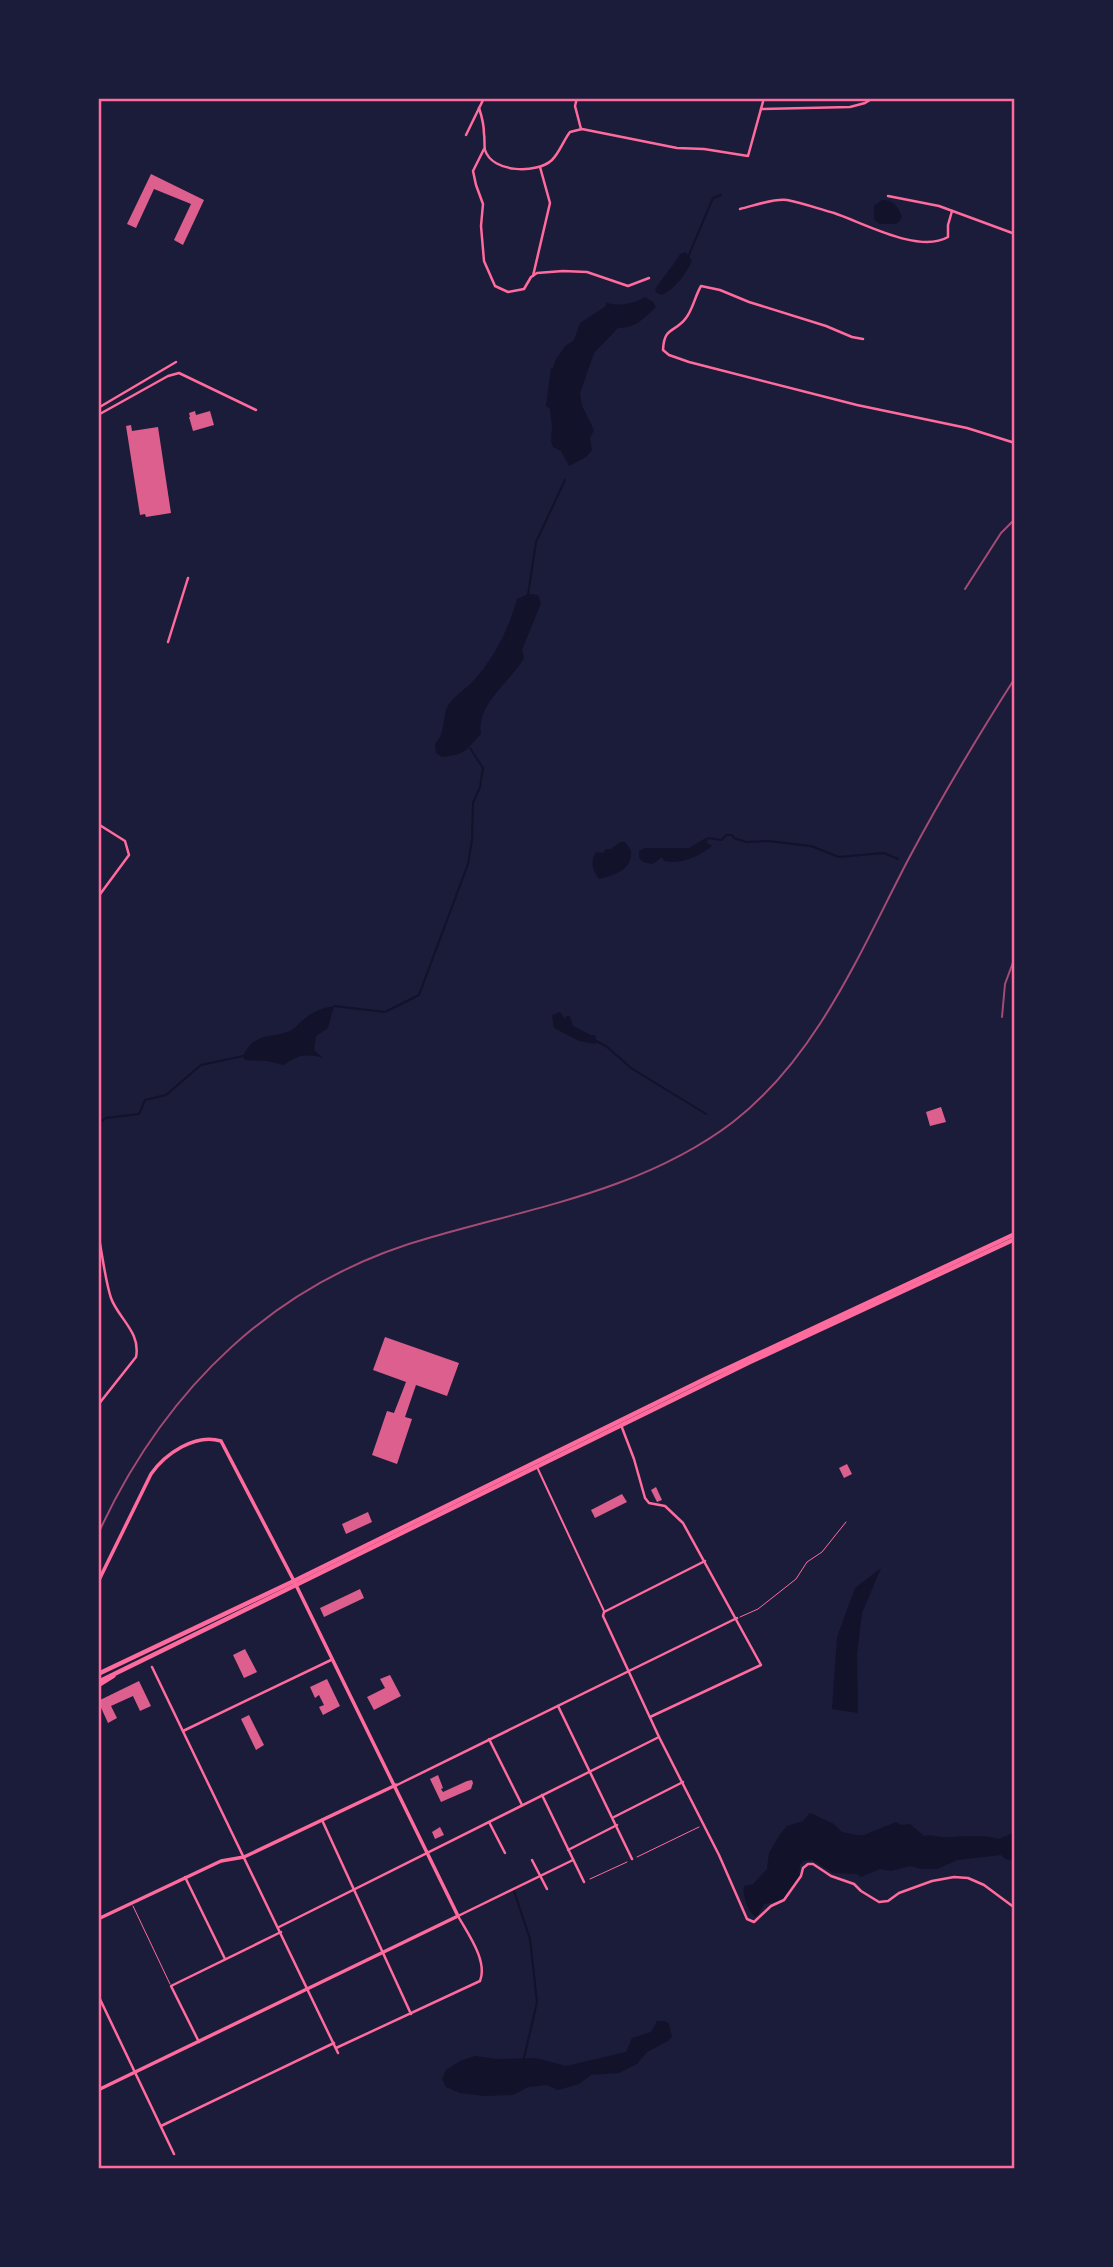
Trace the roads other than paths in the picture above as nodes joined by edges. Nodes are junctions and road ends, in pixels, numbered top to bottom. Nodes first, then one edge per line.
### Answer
1 (484, 98) edge
2 (577, 98) edge
3 (764, 98) edge
4 (873, 98) edge
5 (479, 108) junction
6 (761, 109) junction
7 (582, 129) junction
8 (466, 135) dead end
9 (484, 149) junction
10 (540, 166) junction
11 (888, 196) dead end
12 (740, 209) dead end
13 (952, 211) junction
14 (1015, 234) edge
15 (533, 276) junction
16 (649, 278) dead end
17 (863, 339) dead end
18 (176, 362) dead end
19 (166, 368) junction
20 (168, 376) junction
21 (98, 408) edge
22 (256, 410) dead end
23 (98, 415) edge
24 (1015, 443) edge
25 (188, 578) dead end
26 (168, 642) dead end
27 (98, 824) edge
28 (98, 897) edge
29 (98, 1233) edge
30 (1015, 1236) edge
31 (98, 1405) edge
32 (621, 1424) junction
33 (537, 1466) junction
34 (846, 1522) dead end
35 (705, 1561) junction
36 (98, 1581) edge
37 (296, 1583) junction
38 (604, 1612) junction
39 (737, 1618) junction
40 (334, 1659) junction
41 (152, 1667) dead end
42 (627, 1671) junction
43 (98, 1674) edge
44 (98, 1684) edge
45 (558, 1706) junction
46 (650, 1717) junction
47 (183, 1731) junction
48 (659, 1737) junction
49 (489, 1739) junction
50 (590, 1771) junction
51 (684, 1782) junction
52 (396, 1785) junction
53 (542, 1795) junction
54 (522, 1805) junction
55 (614, 1817) junction
56 (321, 1820) junction
57 (489, 1822) junction
58 (617, 1825) junction
59 (568, 1850) junction
60 (428, 1852) junction
61 (505, 1853) dead end
62 (244, 1857) junction
63 (632, 1859) road end
64 (532, 1860) dead end
65 (573, 1860) junction
66 (540, 1875) junction
67 (185, 1877) junction
68 (584, 1882) road end
69 (354, 1889) junction
70 (547, 1889) dead end
71 (131, 1904) junction
72 (1015, 1908) edge
73 (458, 1916) junction
74 (98, 1919) edge
75 (279, 1927) junction
76 (281, 1932) junction
77 (383, 1954) junction
78 (225, 1959) junction
79 (171, 1986) junction
80 (308, 1990) junction
81 (98, 1995) edge
82 (411, 2014) junction
83 (199, 2042) junction
84 (334, 2043) junction
85 (335, 2048) junction
86 (338, 2053) dead end
87 (135, 2072) junction
88 (98, 2090) edge
89 (161, 2126) junction
90 (174, 2154) dead end

1 - 5 street
2 - 7 street
3 - 6 street
4 - 6 street
5 - 8 street
5 - 9 street
6 - 7 street
7 - 10 street
9 - 10 street
9 - 15 street
10 - 15 street
11 - 13 street
12 - 13 street
13 - 14 street
15 - 16 street
17 - 24 street
18 - 19 street
19 - 20 street
19 - 21 street
20 - 22 street
20 - 23 street
25 - 26 street
27 - 28 street
29 - 31 street
30 - 32 main road
30 - 37 main road
32 - 33 main road
32 - 35 street
33 - 37 main road
33 - 38 street
34 - 39 lane
35 - 38 street
35 - 39 street
36 - 37 street
37 - 40 street
37 - 43 main road
37 - 44 main road
38 - 42 street
39 - 42 street
39 - 46 street
40 - 47 street
40 - 52 street
41 - 47 street
42 - 45 street
42 - 46 street
45 - 49 street
45 - 50 street
46 - 48 street
47 - 62 street
48 - 50 street
48 - 51 street
49 - 52 street
49 - 54 street
50 - 53 street
50 - 55 street
51 - 55 street
51 - 72 street
52 - 56 street
52 - 60 street
53 - 54 street
53 - 59 street
54 - 57 street
55 - 58 street
56 - 62 street
56 - 69 street
57 - 60 street
57 - 61 street
58 - 59 street
58 - 63 street
59 - 65 street
60 - 69 street
60 - 73 street
62 - 67 street
62 - 75 street
64 - 66 street
65 - 66 street
65 - 68 street
66 - 70 street
66 - 73 street
67 - 71 street
67 - 78 street
69 - 75 street
69 - 77 street
71 - 74 street
71 - 79 lane
73 - 77 street
73 - 82 street
75 - 76 street
76 - 78 street
76 - 80 street
77 - 80 street
77 - 82 street
78 - 79 street
79 - 83 street
80 - 83 street
80 - 84 street
81 - 87 street
82 - 85 street
83 - 87 street
84 - 85 street
84 - 89 street
85 - 86 street
87 - 88 street
87 - 89 street
89 - 90 street

